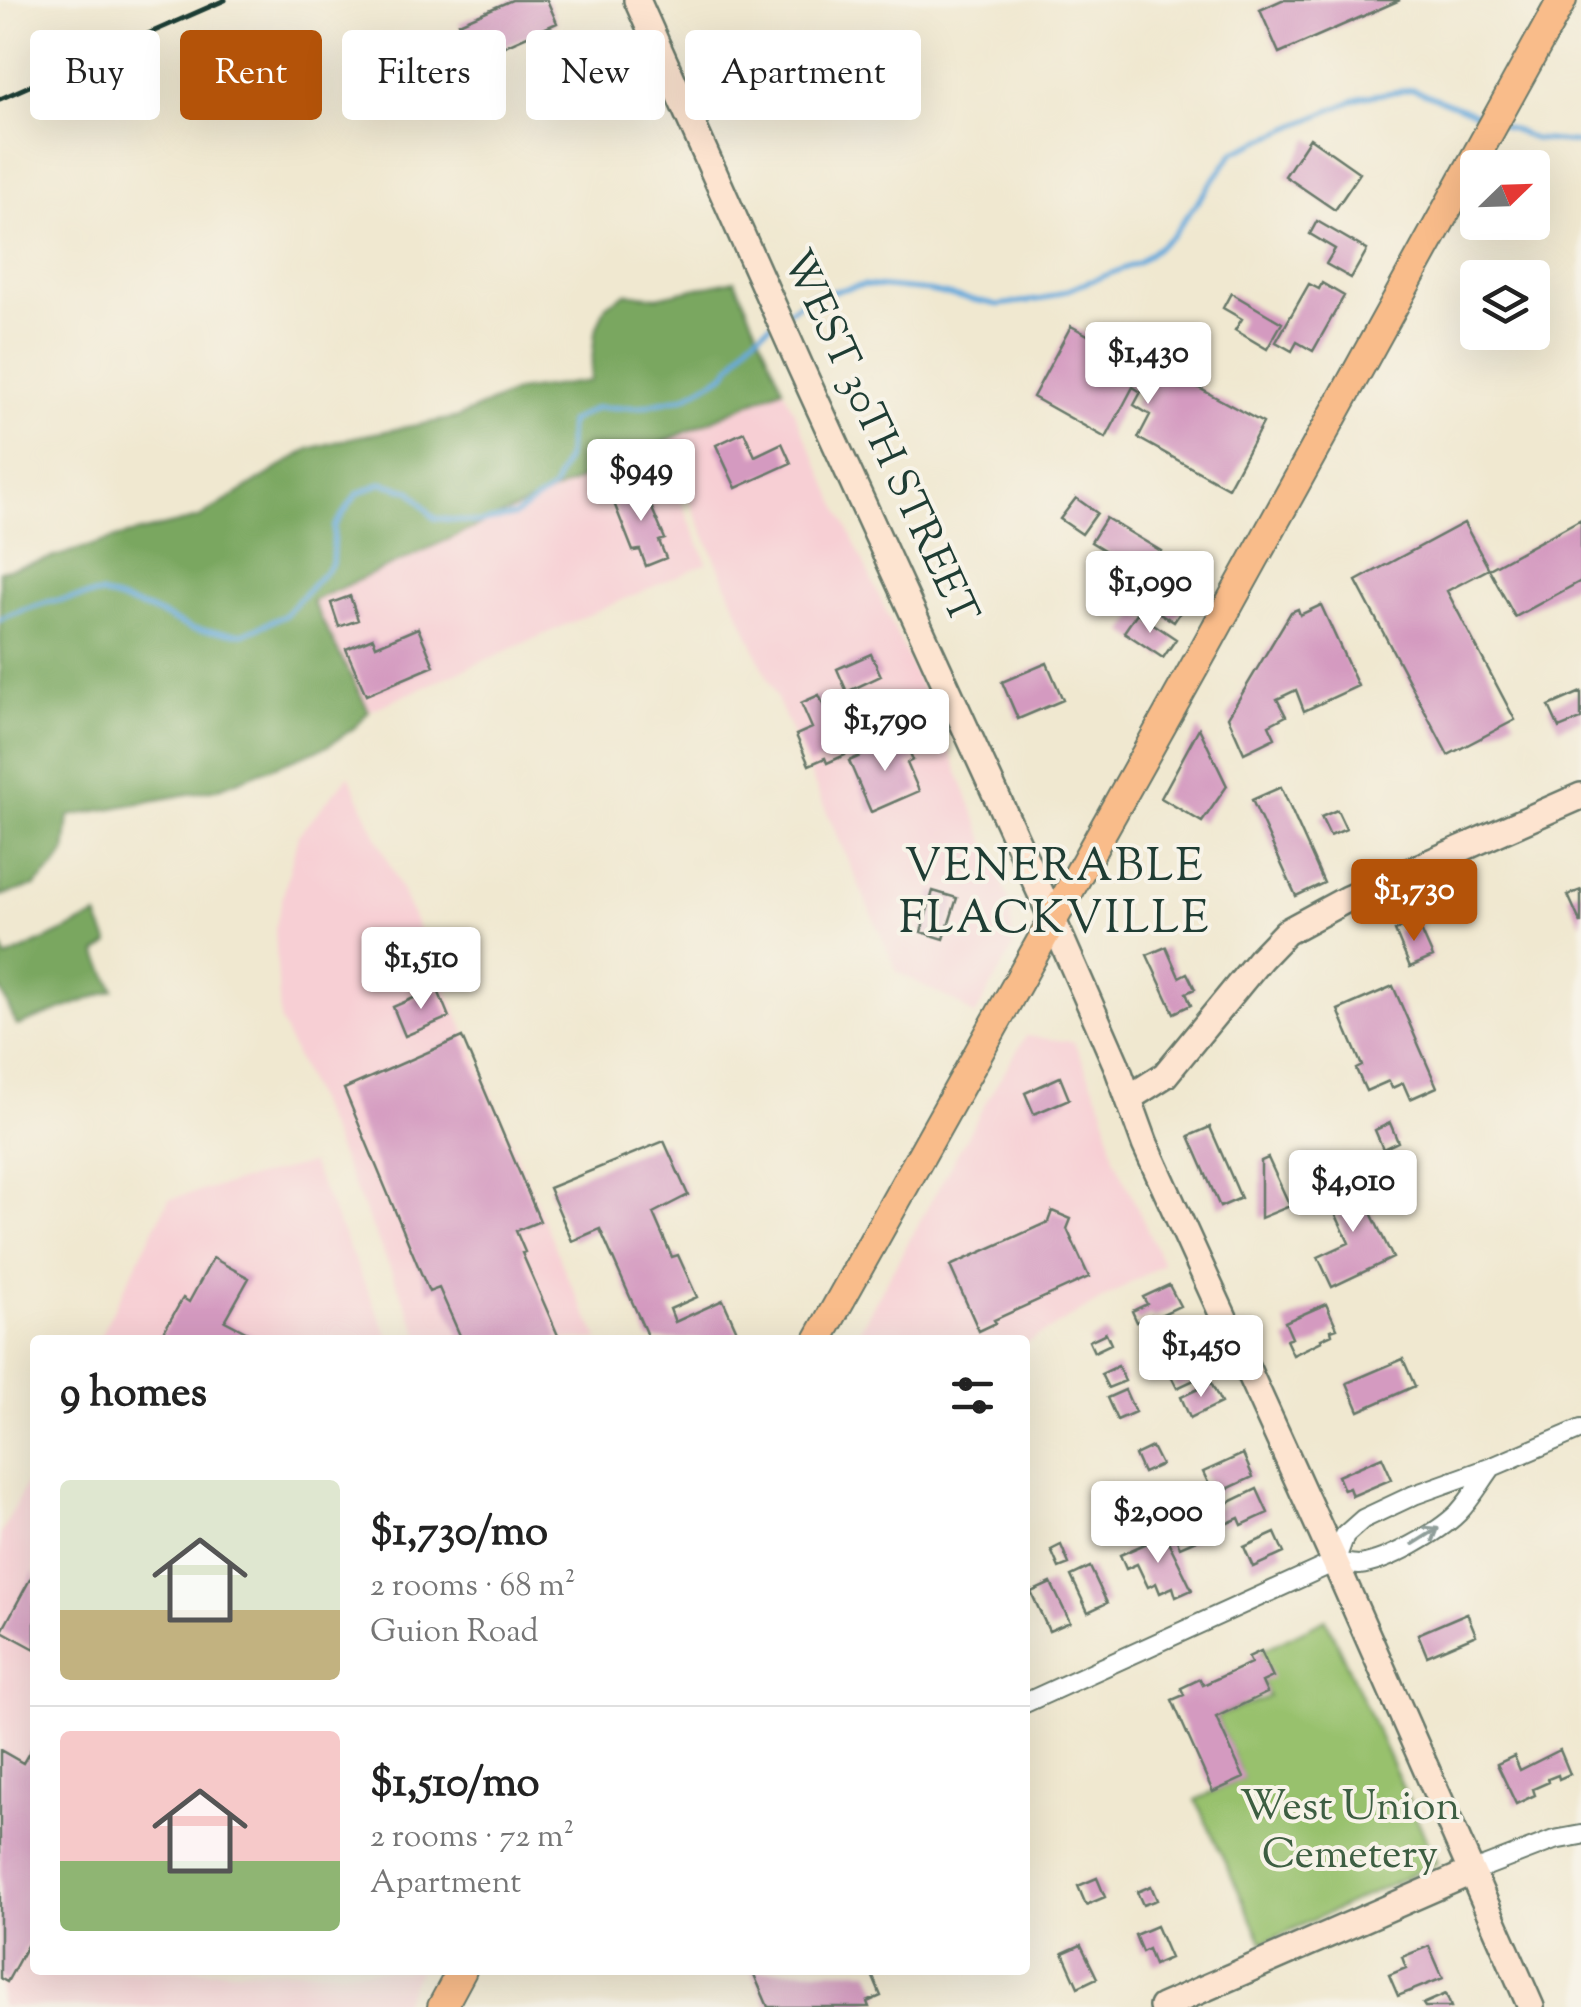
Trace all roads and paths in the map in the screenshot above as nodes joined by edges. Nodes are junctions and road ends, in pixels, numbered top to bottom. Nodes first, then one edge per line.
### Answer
1 (637, 0) edge
2 (1562, 0) edge
3 (1581, 796) edge
4 (1053, 920) junction
5 (1129, 1098) junction
6 (821, 1335) edge
7 (1581, 1429) edge
8 (1492, 1467) junction
9 (1335, 1562) junction
10 (1030, 1701) edge
11 (1581, 1835) edge
12 (1471, 1872) junction
13 (459, 1975) edge
14 (442, 2007) edge
15 (1162, 2007) edge
16 (1531, 2007) edge

1 - 4 main road, WEST 30TH STREET
2 - 4 main road
3 - 5 main road
4 - 5 main road, WEST 30TH STREET
4 - 6 main road
5 - 9 main road, WEST 30TH STREET
7 - 8 street
8 - 9 street
9 -> 8 street
9 - 10 street
9 - 12 main road, WEST 30TH STREET
11 - 12 street
12 - 15 main road
12 - 16 main road, WEST 30TH STREET
13 - 14 main road

